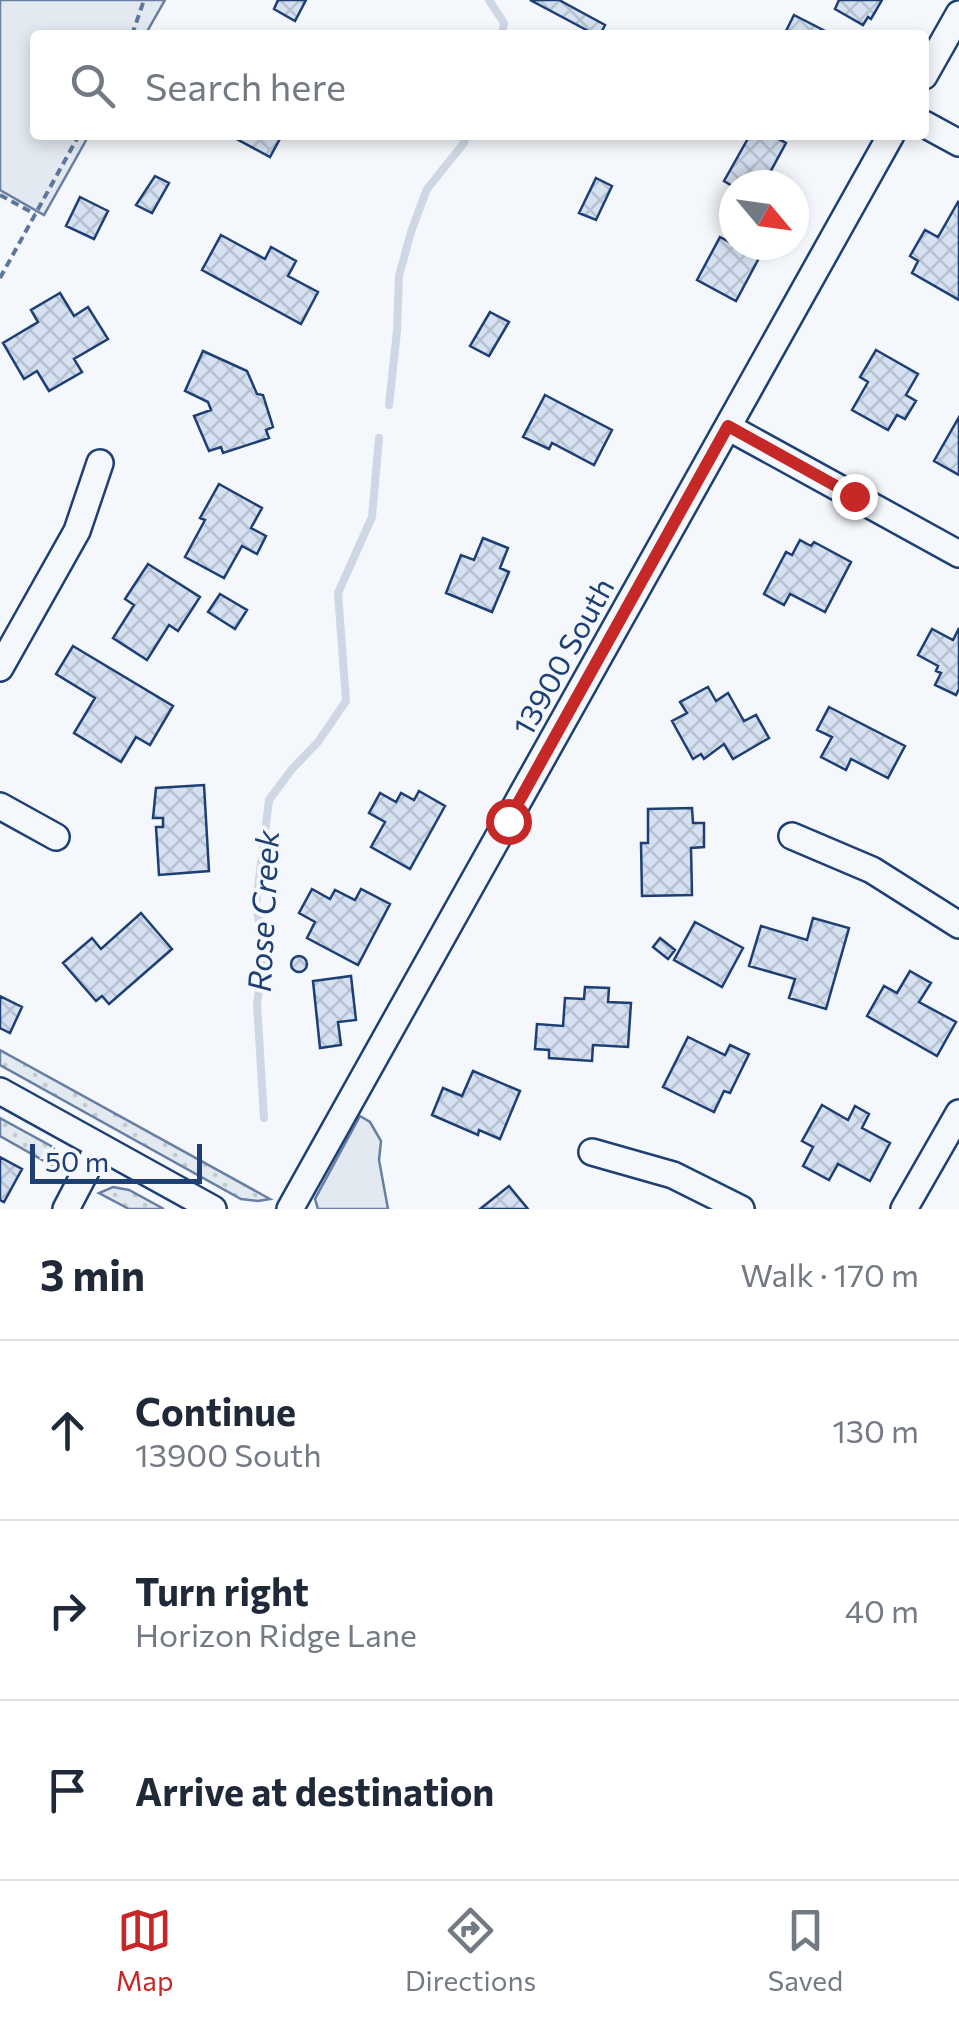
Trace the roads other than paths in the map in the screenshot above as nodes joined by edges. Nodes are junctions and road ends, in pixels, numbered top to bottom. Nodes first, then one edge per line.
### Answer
1 (959, 14) edge
2 (929, 67) edge
3 (929, 127) edge
4 (888, 140) edge
5 (959, 143) edge
6 (728, 426) junction
7 (100, 462) dead end
8 (959, 554) edge
9 (0, 668) edge
10 (0, 806) edge
11 (792, 836) dead end
12 (56, 837) dead end
13 (959, 925) edge
14 (0, 1091) edge
15 (959, 1112) edge
16 (100, 1146) junction
17 (592, 1152) dead end
18 (66, 1209) edge
19 (213, 1209) edge
20 (290, 1209) edge
21 (740, 1209) edge
22 (904, 1209) edge

1 - 2 street
3 - 5 street
4 - 6 street, 13900 South
6 - 8 street
6 - 20 street, 13900 South
7 - 9 street
10 - 12 street
11 - 13 street
14 - 16 street
15 - 22 street
16 - 18 street
16 - 19 street
17 - 21 street

